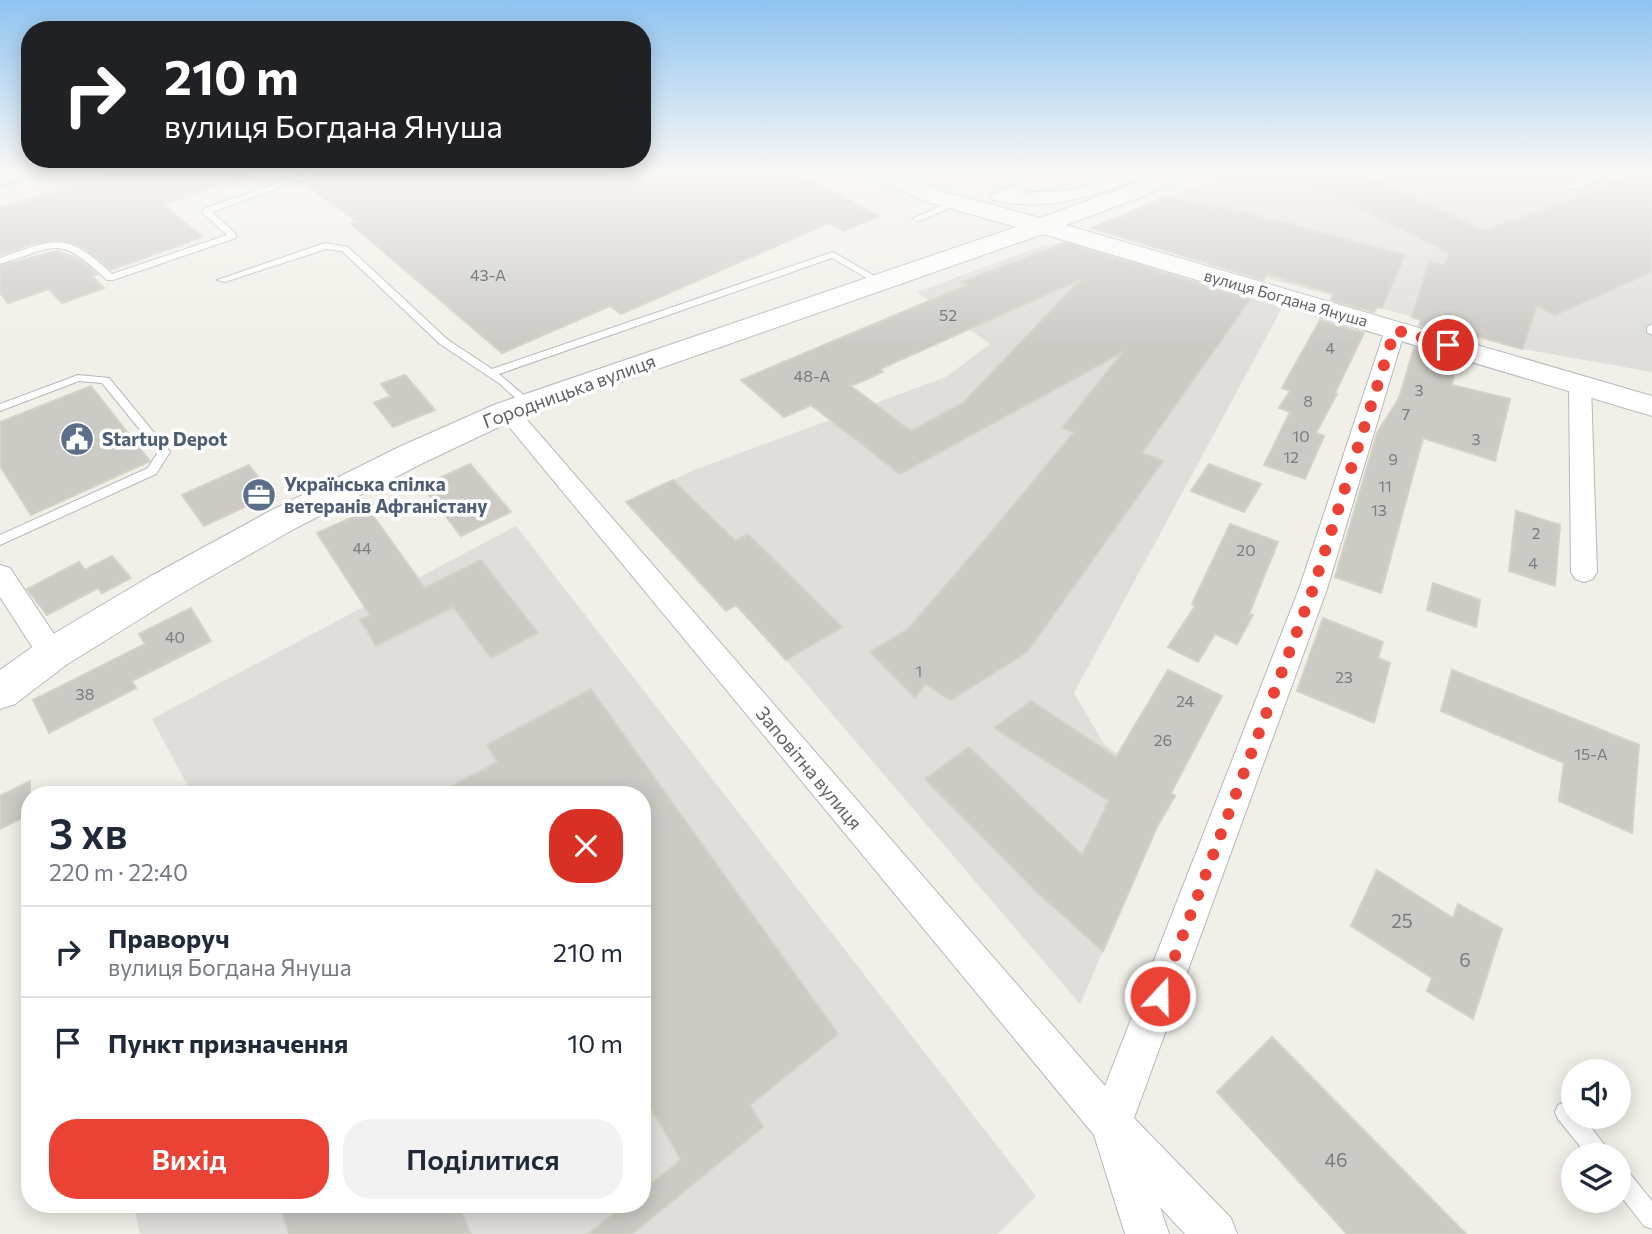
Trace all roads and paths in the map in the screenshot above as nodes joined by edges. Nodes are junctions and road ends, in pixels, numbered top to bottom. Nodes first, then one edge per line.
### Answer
1 (226, 230) edge
2 (1032, 230) edge
3 (1049, 230) edge
4 (0, 261) edge
5 (222, 280) dead end
6 (880, 282) junction
7 (1395, 330) junction
8 (491, 373) junction
9 (1580, 385) junction
10 (1652, 406) edge
11 (0, 408) edge
12 (518, 408) junction
13 (0, 540) edge
14 (1584, 572) dead end
15 (0, 575) edge
16 (52, 654) junction
17 (0, 692) edge
18 (1111, 1124) junction
19 (1579, 1129) edge
20 (1590, 1143) edge
21 (1631, 1193) edge
22 (1652, 1218) edge
23 (1147, 1234) edge
24 (1215, 1234) edge

1 - 4 lane
2 - 6 street, Городницька вулиця
3 - 7 street, вулиця Богдана Януша
5 - 8 lane
6 - 8 lane
6 - 12 street, Городницька вулиця
7 - 9 street, вулиця Богдана Януша
7 - 18 street
8 - 12 lane
9 - 10 street, вулиця Богдана Януша
9 - 14 street
11 - 13 lane
12 - 16 street, Городницька вулиця
12 - 18 street, Заповітна вулиця
15 - 16 street
16 - 17 street, Городницька вулиця
18 - 23 street
18 - 24 street, Заповітна вулиця
19 - 20 lane
21 - 22 lane

